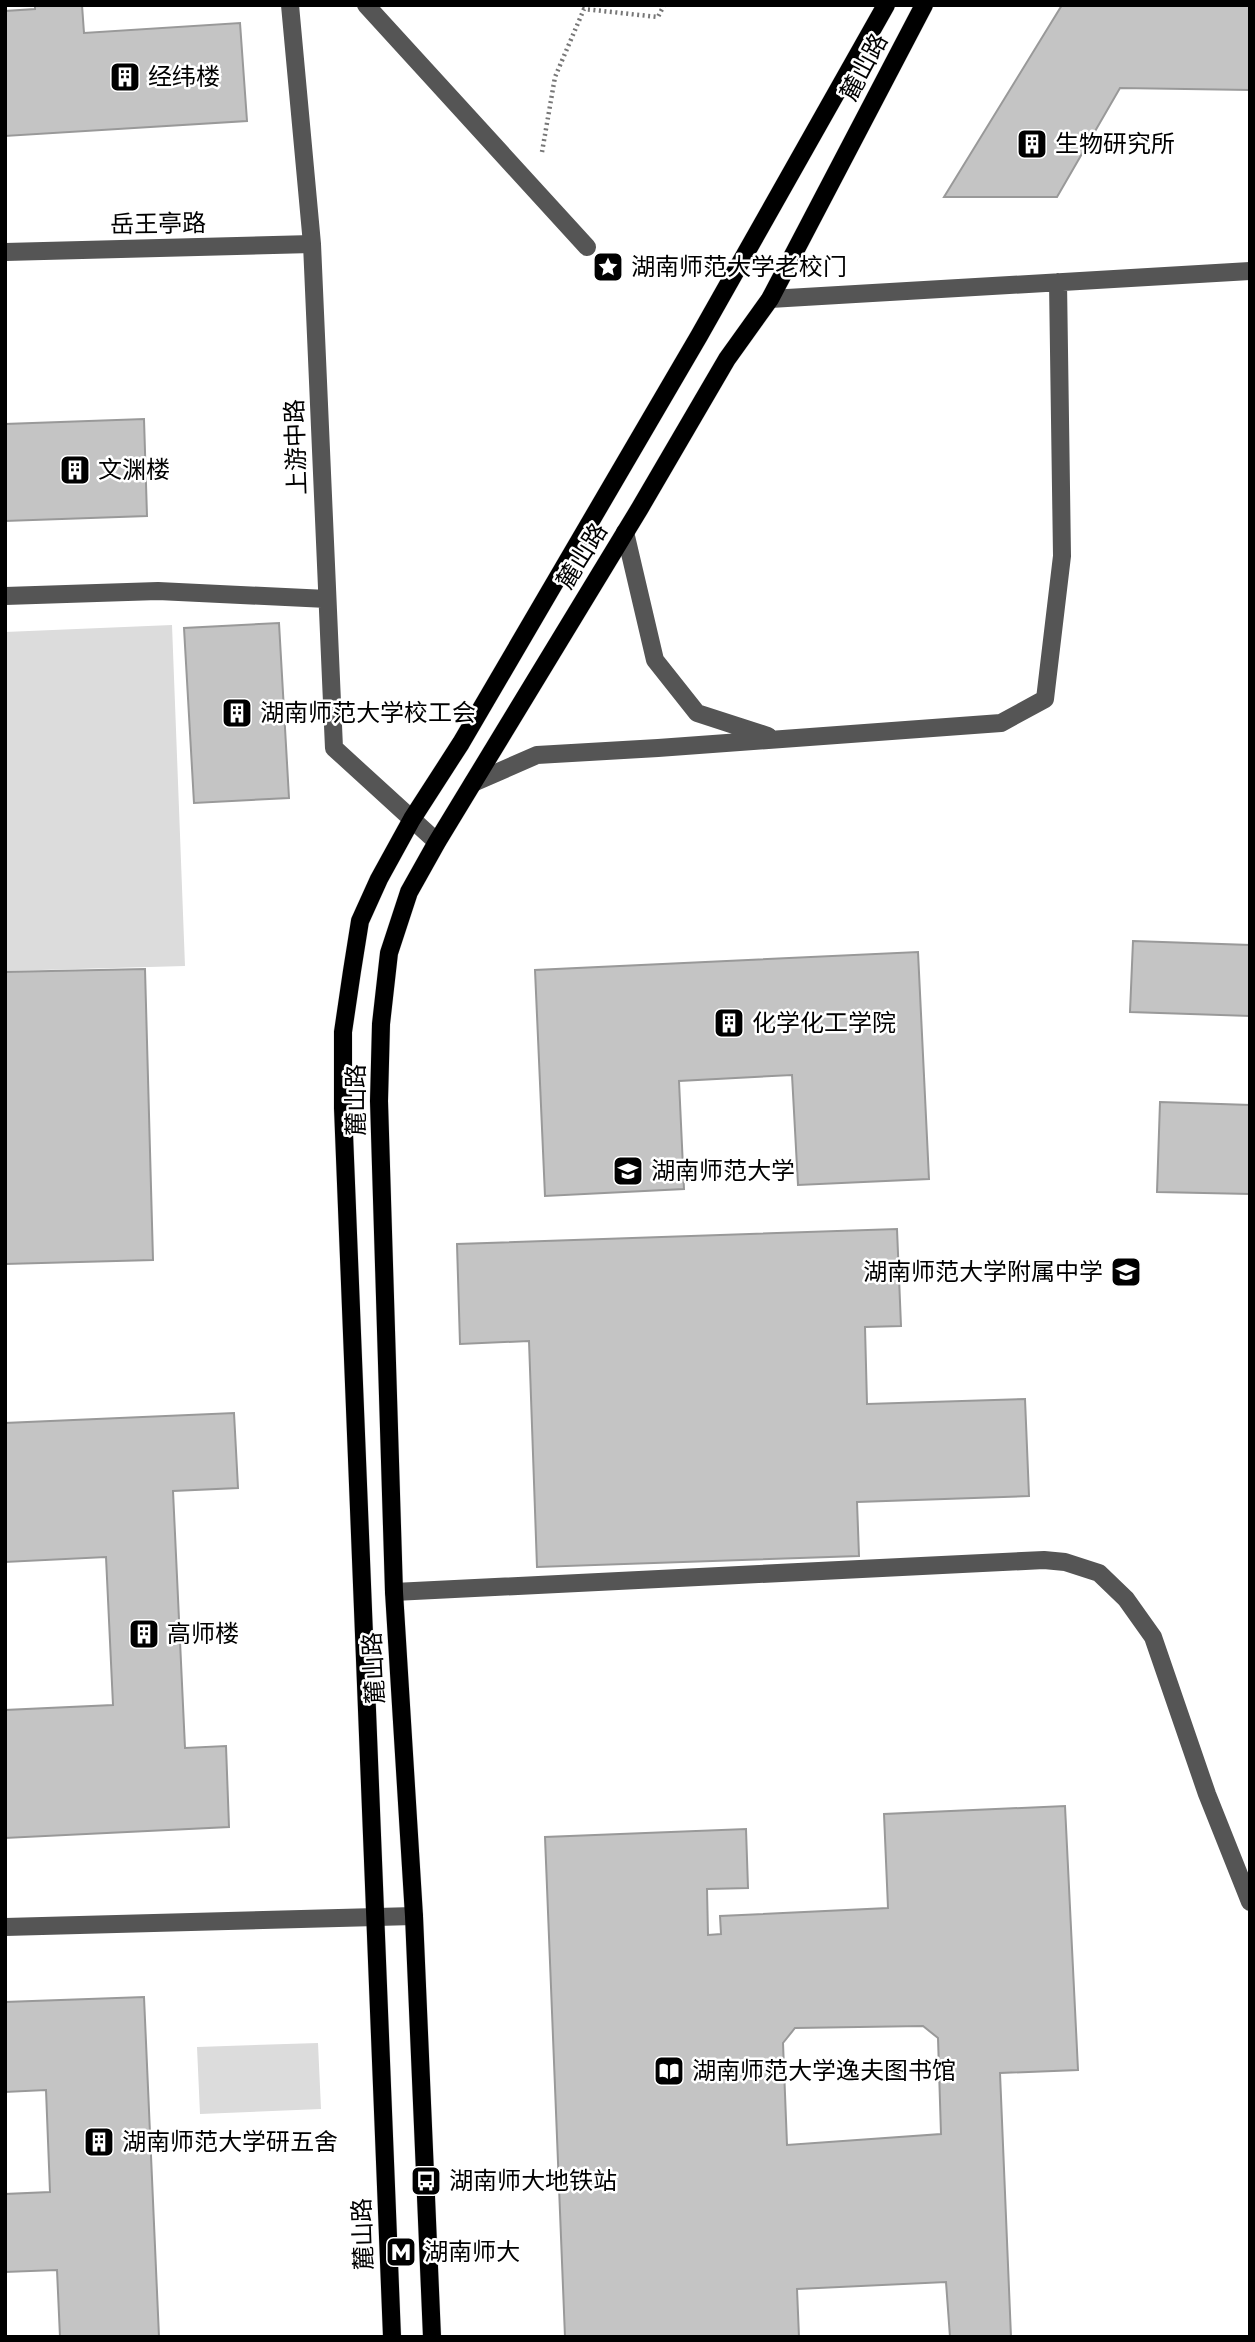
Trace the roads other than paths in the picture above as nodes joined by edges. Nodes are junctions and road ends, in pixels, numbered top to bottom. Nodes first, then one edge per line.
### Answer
1 (290, 5) edge
2 (366, 5) edge
3 (887, 5) edge
4 (924, 5) edge
5 (312, 244) junction
6 (587, 247) dead end
7 (5, 252) edge
8 (1250, 271) edge
9 (1058, 282) junction
10 (770, 299) junction
11 (625, 532) junction
12 (5, 596) edge
13 (327, 599) junction
14 (778, 739) junction
15 (472, 783) junction
16 (412, 819) junction
17 (437, 842) junction
18 (394, 1592) junction
19 (1250, 1902) edge
20 (414, 1916) junction
21 (375, 1917) junction
22 (5, 1927) edge
23 (392, 2337) edge
24 (432, 2337) edge

1 - 5 lane, 上游中路
2 - 6 lane
3 - 16 main road, 麓山路
4 - 10 main road, 麓山路
5 - 7 lane, 岳王亭路
5 - 13 lane, 上游中路
8 - 9 lane
9 - 10 lane
9 - 14 lane
10 - 11 main road, 麓山路
11 - 14 lane
11 - 15 main road, 麓山路
12 - 13 lane
13 - 16 lane, 上游中路
14 - 15 lane
15 - 17 main road, 麓山路
16 - 17 lane, 上游中路
16 - 21 main road, 麓山路
17 - 18 main road, 麓山路
18 - 19 lane
18 - 20 main road, 麓山路
20 - 21 lane
20 - 24 main road, 麓山路
21 - 22 lane
21 - 23 main road, 麓山路

